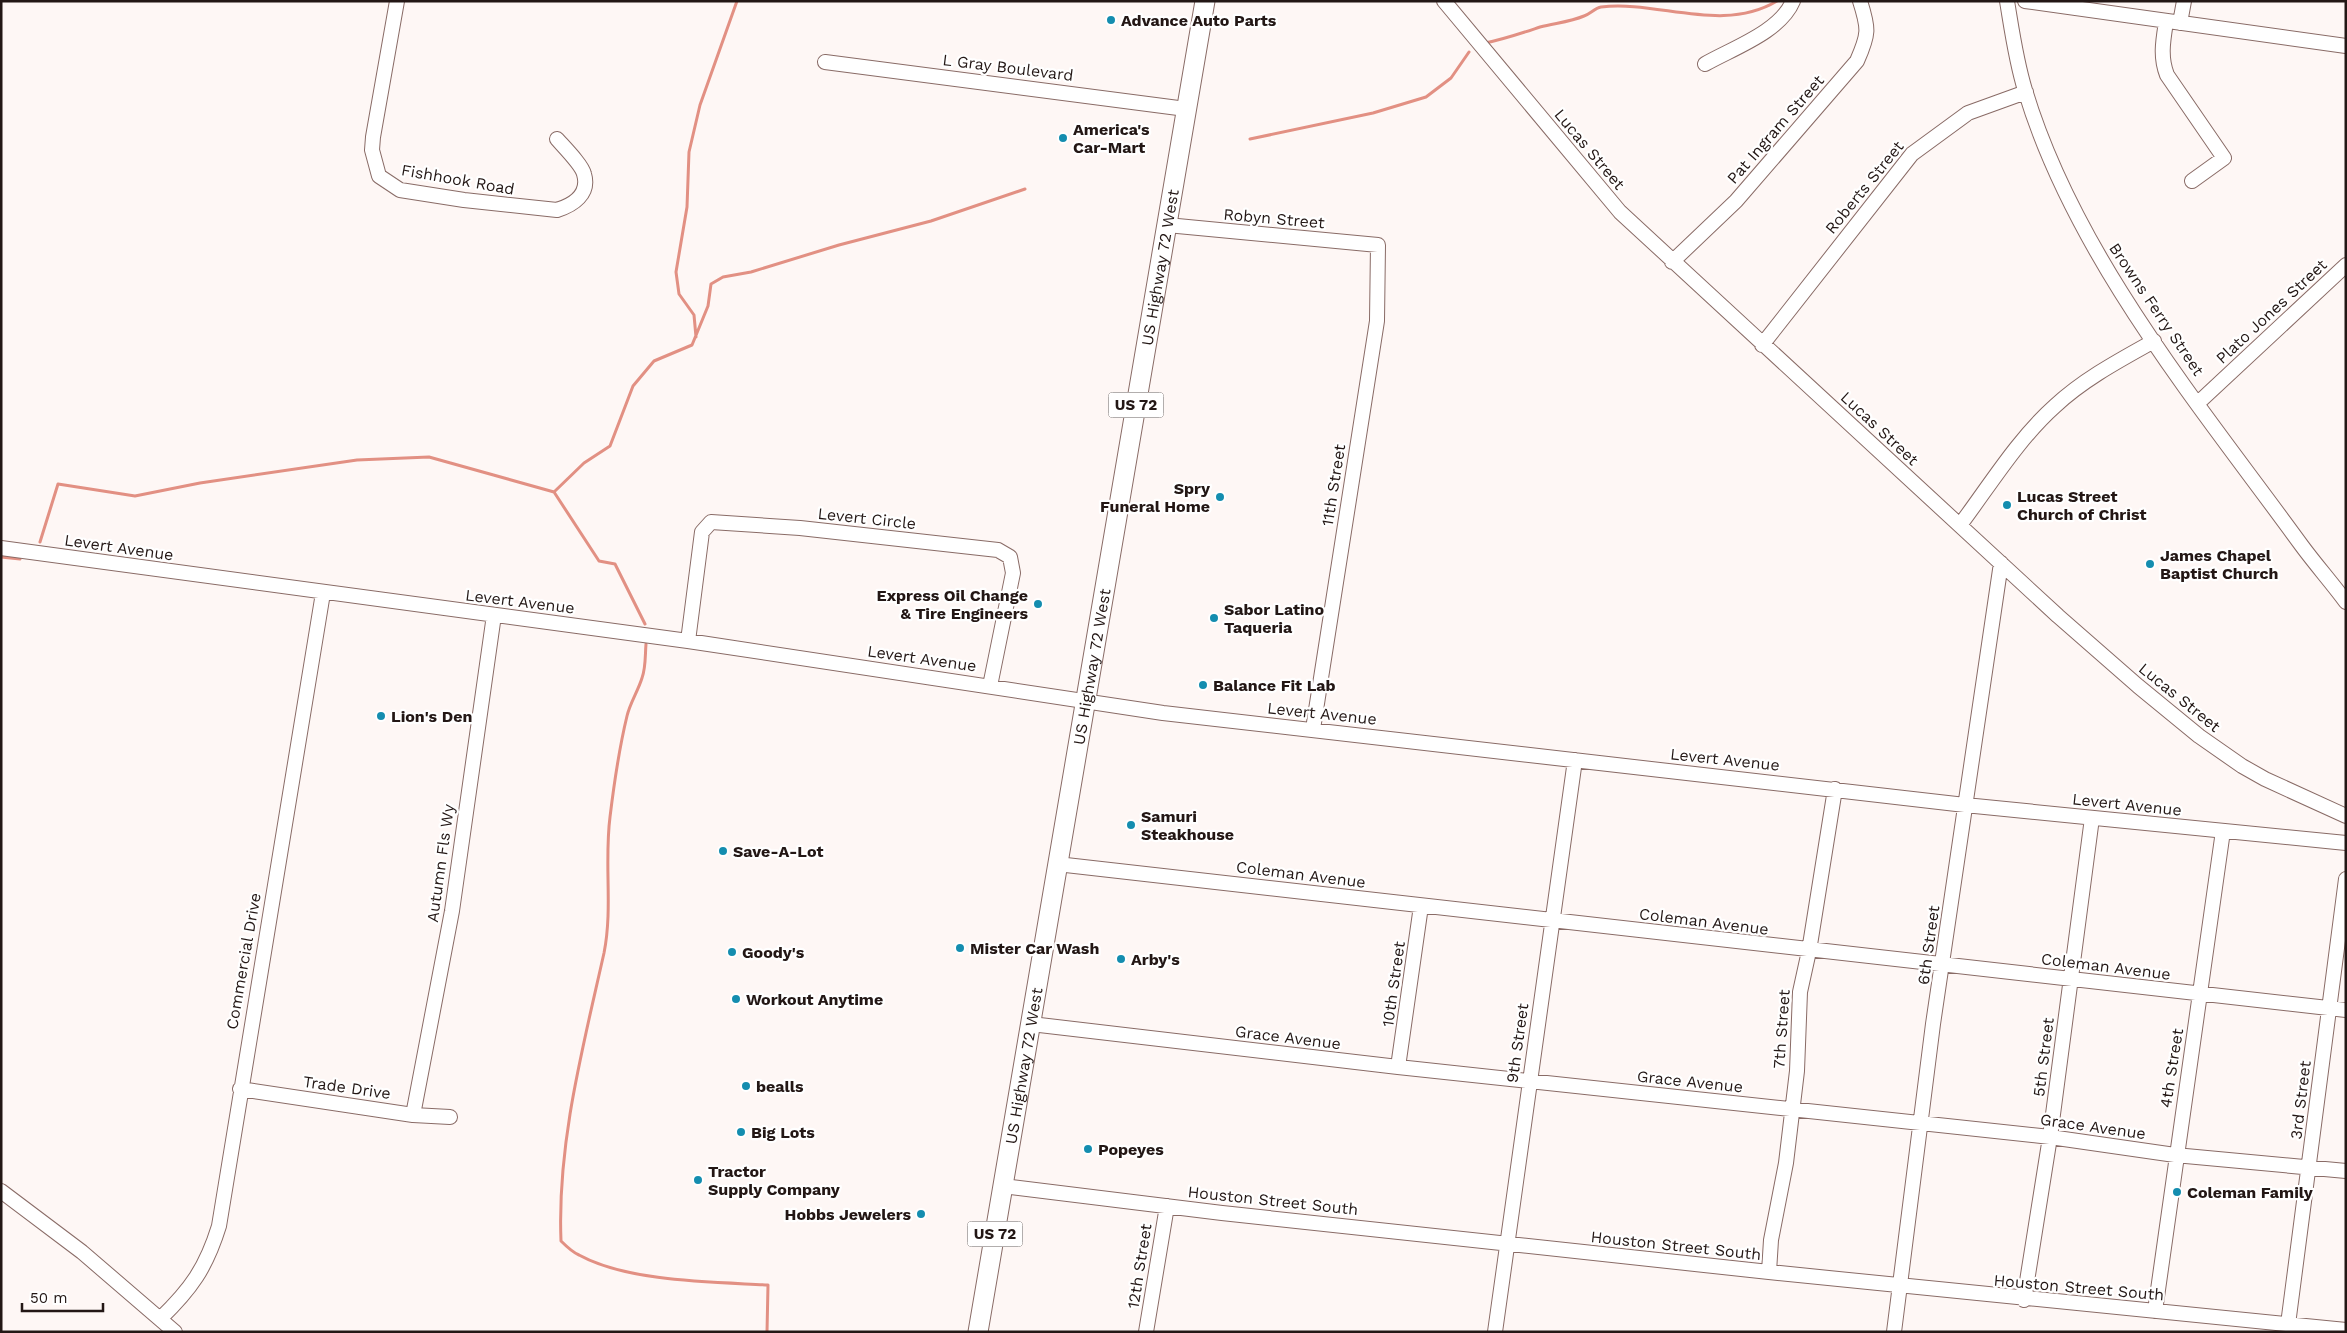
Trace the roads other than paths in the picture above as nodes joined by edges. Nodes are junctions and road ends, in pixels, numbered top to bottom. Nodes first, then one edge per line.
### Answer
1 (397, 1) edge
2 (1205, 1) edge
3 (1444, 1) edge
4 (1793, 1) edge
5 (1860, 1) edge
6 (2007, 1) edge
7 (2024, 1) edge
8 (2184, 1) edge
9 (2173, 22) junction
10 (2346, 46) edge
11 (824, 62) dead end
12 (1705, 64) dead end
13 (2026, 92) junction
14 (1186, 108) junction
15 (557, 139) dead end
16 (2192, 181) dead end
17 (1167, 225) junction
18 (1378, 245) joint
19 (1672, 262) junction
20 (2346, 265) edge
21 (2154, 341) junction
22 (1762, 345) junction
23 (2198, 403) junction
24 (1960, 525) junction
25 (1, 548) edge
26 (2001, 563) junction
27 (323, 593) junction
28 (2345, 600) edge
29 (494, 615) junction
30 (688, 641) junction
31 (990, 686) junction
32 (1085, 701) junction
33 (1313, 729) junction
34 (1575, 760) junction
35 (1835, 789) junction
36 (1965, 805) junction
37 (2346, 816) edge
38 (2092, 818) junction
39 (2223, 830) junction
40 (2346, 843) edge
41 (1058, 864) junction
42 (2346, 880) edge
43 (1421, 906) junction
44 (1553, 920) junction
45 (1809, 951) junction
46 (1943, 965) junction
47 (2071, 979) junction
48 (2200, 994) junction
49 (2329, 1008) junction
50 (2346, 1010) edge
51 (1031, 1024) junction
52 (1398, 1067) junction
53 (1529, 1081) junction
54 (240, 1090) junction
55 (1792, 1110) junction
56 (413, 1115) junction
57 (450, 1118) dead end
58 (1920, 1123) junction
59 (2050, 1137) junction
60 (2175, 1155) junction
61 (2308, 1167) junction
62 (2346, 1171) edge
63 (1003, 1186) junction
64 (1, 1191) edge
65 (1167, 1206) junction
66 (1508, 1243) junction
67 (1769, 1272) junction
68 (1901, 1286) junction
69 (2024, 1300) junction
70 (2155, 1312) junction
71 (160, 1319) junction
72 (2288, 1328) edge
73 (2346, 1330) edge
74 (175, 1332) edge
75 (978, 1332) edge
76 (1146, 1332) edge
77 (1495, 1332) edge
78 (1894, 1332) edge

1 - 15 street, Fishhook Road
2 - 14 highway, US Highway 72 West / US 72
3 - 19 street, Lucas Street
4 - 12 street
5 - 19 street, Pat Ingram Street
6 - 13 street, Browns Ferry Street
7 - 9 street
8 - 9 street
9 - 10 street
9 - 16 street
11 - 14 street, L Gray Boulevard
13 - 21 street, Browns Ferry Street
13 - 22 street, Roberts Street
14 - 17 highway, US Highway 72 West / US 72
17 - 18 street, Robyn Street
17 - 32 highway, US Highway 72 West / US 72
18 - 33 street, 11th Street
19 - 22 street, Lucas Street
20 - 23 street, Plato Jones Street
21 - 23 street, Browns Ferry Street
21 - 24 street
22 - 24 street, Lucas Street
23 - 28 street, Browns Ferry Street
24 - 26 street, Lucas Street
25 - 27 street, Levert Avenue
26 - 36 street, 6th Street
26 - 37 street, Lucas Street
27 - 29 street, Levert Avenue
27 - 54 street, Commercial Drive
29 - 30 street, Levert Avenue
29 - 56 street, Autumn Fls Wy
30 - 31 street, Levert Avenue
30 - 31 street, Levert Circle
31 - 32 street, Levert Avenue
32 - 33 street, Levert Avenue
32 - 41 highway, US Highway 72 West / US 72
33 - 34 street, Levert Avenue
34 - 35 street, Levert Avenue
34 - 44 street, 9th Street
35 - 36 street, Levert Avenue
35 - 45 street, 7th Street
36 - 38 street, Levert Avenue
36 - 46 street, 6th Street
38 - 39 street, Levert Avenue
38 - 47 street, 5th Street
39 - 40 street, Levert Avenue
39 - 48 street, 4th Street
41 - 43 street, Coleman Avenue
41 - 51 highway, US Highway 72 West / US 72
42 - 49 street, 3rd Street
43 - 44 street, Coleman Avenue
43 - 52 street, 10th Street
44 - 45 street, Coleman Avenue
44 - 53 street, 9th Street
45 - 46 street, Coleman Avenue
45 - 55 street, 7th Street
46 - 47 street, Coleman Avenue
46 - 58 street, 6th Street
47 - 48 street, Coleman Avenue
47 - 59 street, 5th Street
48 - 49 street, Coleman Avenue
48 - 60 street, 4th Street
49 - 50 street, Coleman Avenue
49 - 61 street, 3rd Street
51 - 52 street, Grace Avenue
51 - 63 highway, US Highway 72 West / US 72
52 - 53 street, Grace Avenue
53 - 55 street, Grace Avenue
53 - 66 street, 9th Street
54 - 56 street, Trade Drive
54 - 71 street, Commercial Drive
55 - 58 street, Grace Avenue
55 - 67 street, 7th Street
56 - 57 street, Trade Drive
58 - 59 street, Grace Avenue
58 - 68 street, 6th Street
59 - 60 street, Grace Avenue
59 - 69 street, 5th Street
60 - 61 street, Grace Avenue
60 - 70 street, 4th Street
61 - 62 street, Grace Avenue
61 - 72 street, 3rd Street
63 - 65 street, Houston Street South
63 - 75 highway, US Highway 72 West / US 72
64 - 71 street
65 - 66 street, Houston Street South
65 - 76 street, 12th Street
66 - 67 street, Houston Street South
66 - 77 street, 9th Street
67 - 68 street, Houston Street South
68 - 69 street, Houston Street South
68 - 78 street, 6th Street
69 - 70 street, Houston Street South
70 - 72 street, Houston Street South
71 - 74 street
72 - 73 street, Houston Street South

